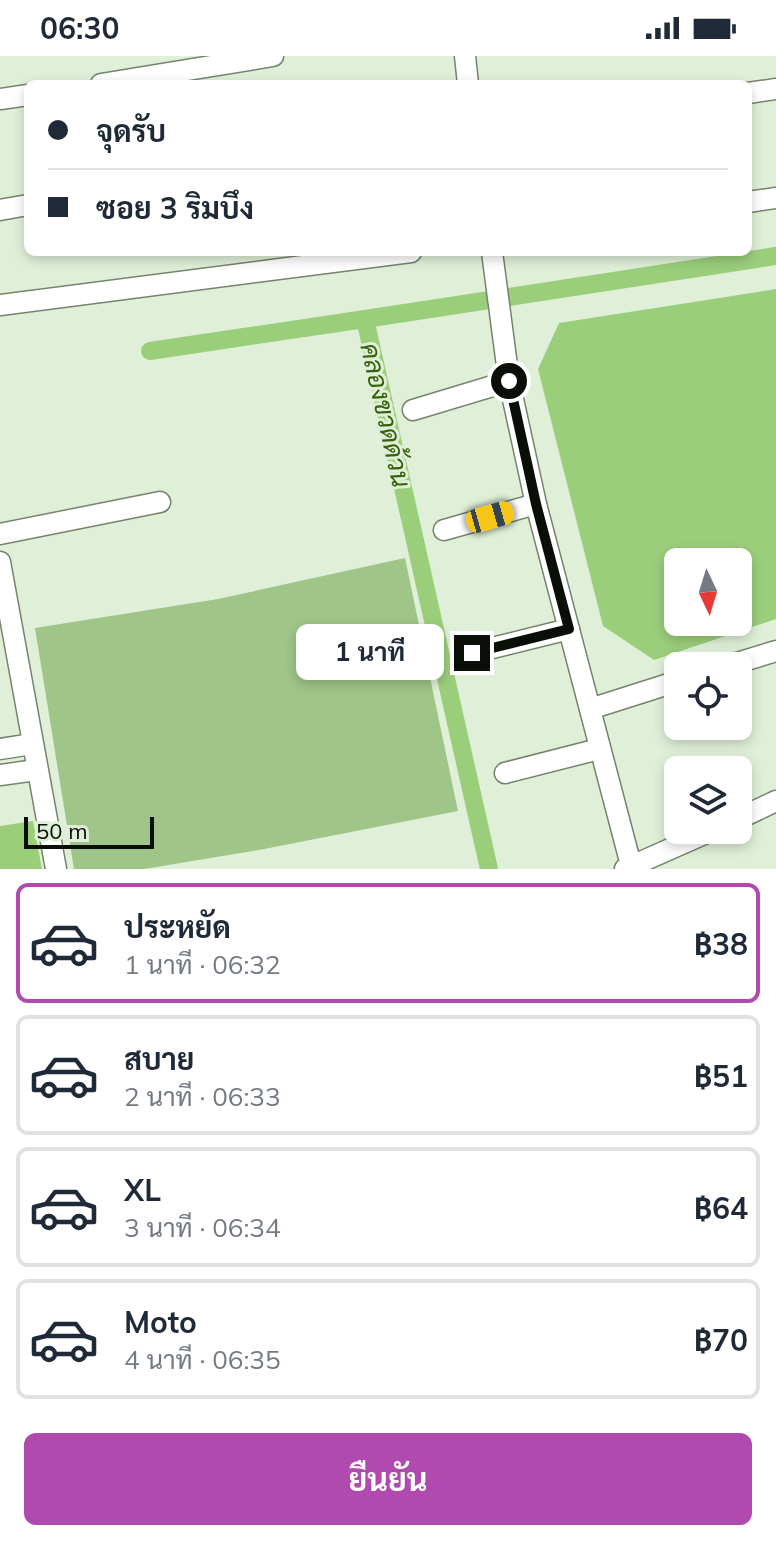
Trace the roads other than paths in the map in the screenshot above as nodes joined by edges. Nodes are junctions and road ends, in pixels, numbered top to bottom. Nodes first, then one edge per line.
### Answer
1 (273, 56) edge
2 (465, 56) edge
3 (126, 80) edge
4 (468, 80) edge
5 (776, 89) edge
6 (752, 92) edge
7 (24, 96) edge
8 (0, 99) edge
9 (776, 198) edge
10 (752, 201) edge
11 (24, 206) edge
12 (0, 210) edge
13 (380, 256) edge
14 (493, 256) edge
15 (0, 305) edge
16 (509, 381) junction
17 (413, 410) dead end
18 (160, 502) dead end
19 (536, 504) junction
20 (444, 530) dead end
21 (0, 534) edge
22 (0, 562) edge
23 (569, 629) junction
24 (776, 651) edge
25 (472, 653) dead end
26 (752, 658) edge
27 (664, 685) edge
28 (590, 709) junction
29 (32, 744) junction
30 (0, 749) edge
31 (599, 749) junction
32 (36, 770) junction
33 (505, 773) dead end
34 (0, 775) edge
35 (776, 801) edge
36 (752, 812) edge
37 (682, 844) edge
38 (630, 868) edge
39 (56, 869) edge

1 - 3 street
2 - 4 street
5 - 6 street
7 - 8 street
9 - 10 street
11 - 12 street
13 - 15 street
14 - 16 street
16 - 17 street
16 - 19 street
18 - 21 street
19 - 20 street
19 - 23 street
22 - 29 street
23 - 25 street
23 - 28 street
24 - 26 street
27 - 28 street
28 - 31 street
29 - 30 street
29 - 32 street
31 - 33 street
31 - 38 street
32 - 34 street
32 - 39 street
35 - 36 street
37 - 38 street

